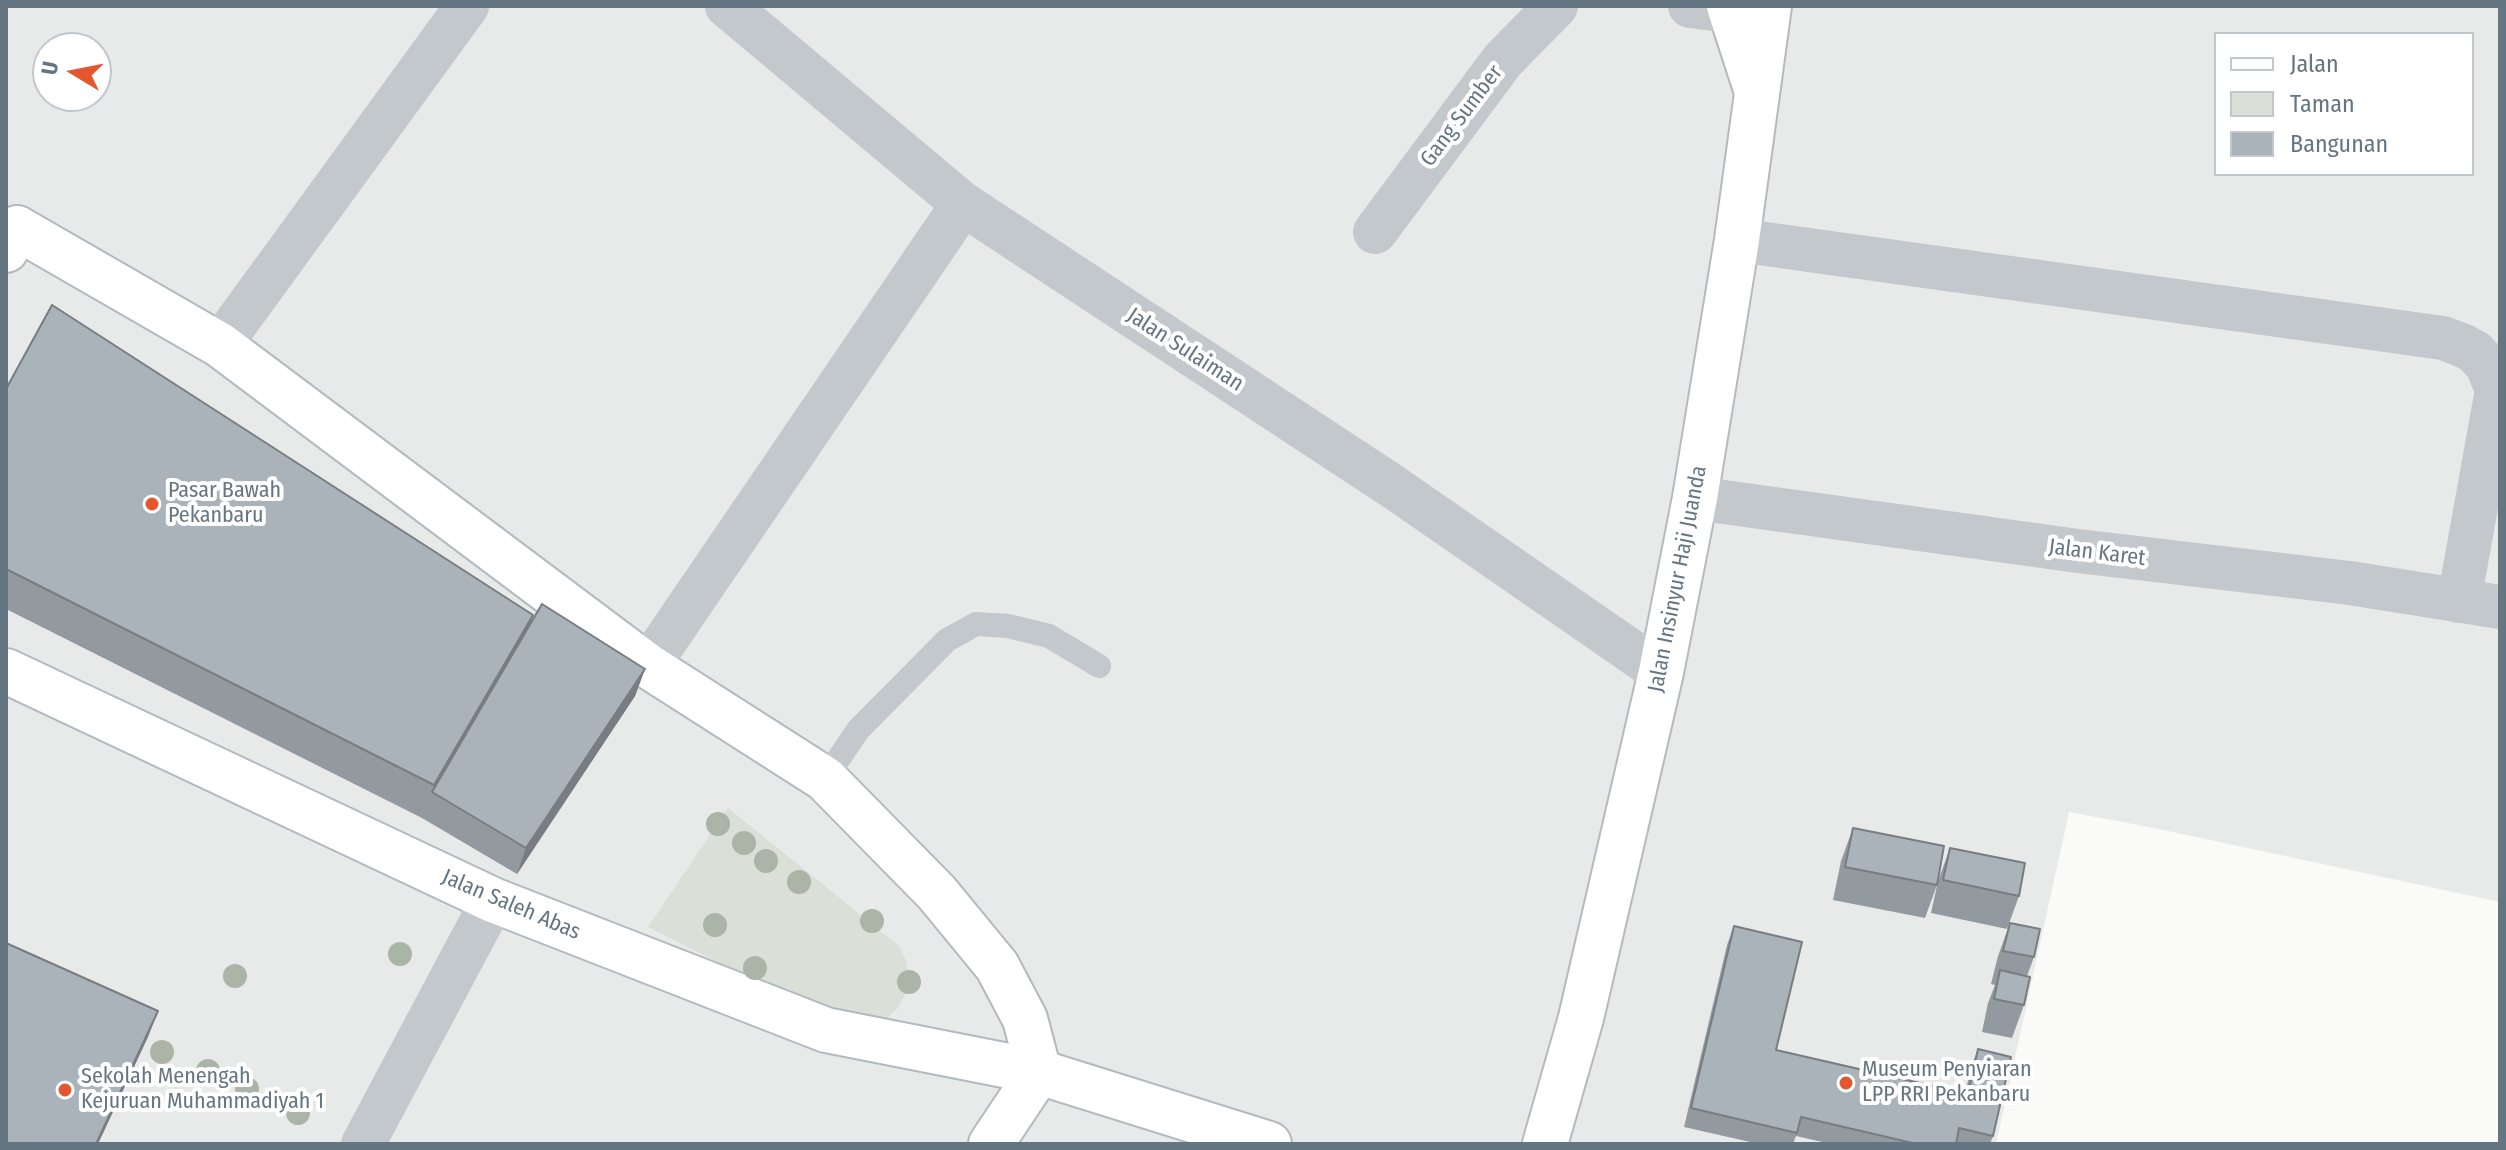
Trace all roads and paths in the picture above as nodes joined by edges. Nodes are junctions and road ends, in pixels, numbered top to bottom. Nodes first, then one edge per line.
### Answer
1 (467, 6) edge
2 (727, 6) edge
3 (1556, 6) edge
4 (1729, 7) edge
5 (963, 204) junction
6 (1375, 232) dead end
7 (10, 234) edge
8 (1737, 240) junction
9 (220, 345) junction
10 (1695, 498) junction
11 (2480, 604) edge
12 (648, 666) junction
13 (1099, 666) dead end
14 (6, 671) edge
15 (1661, 672) junction
16 (825, 779) junction
17 (493, 900) junction
18 (1039, 1072) junction
19 (363, 1144) edge
20 (991, 1144) edge
21 (1269, 1144) edge
22 (1545, 1144) edge

1 - 9 street
2 - 5 street, Jalan Sulaiman
3 - 6 street, Gang Sumber
4 - 8 street, Jalan Insinyur Haji Juanda
5 - 12 street
5 - 15 street, Jalan Sulaiman
7 - 9 street
8 - 10 street, Jalan Insinyur Haji Juanda
8 - 11 street
9 - 12 street
10 - 11 street, Jalan Karet
10 - 15 street, Jalan Insinyur Haji Juanda
12 - 16 street
13 - 16 lane
14 - 17 street, Jalan Saleh Abas
15 - 22 street, Jalan Insinyur Haji Juanda
16 - 18 street
17 - 18 street, Jalan Saleh Abas
17 - 19 street
18 - 20 street
18 - 21 street, Jalan Saleh Abas

